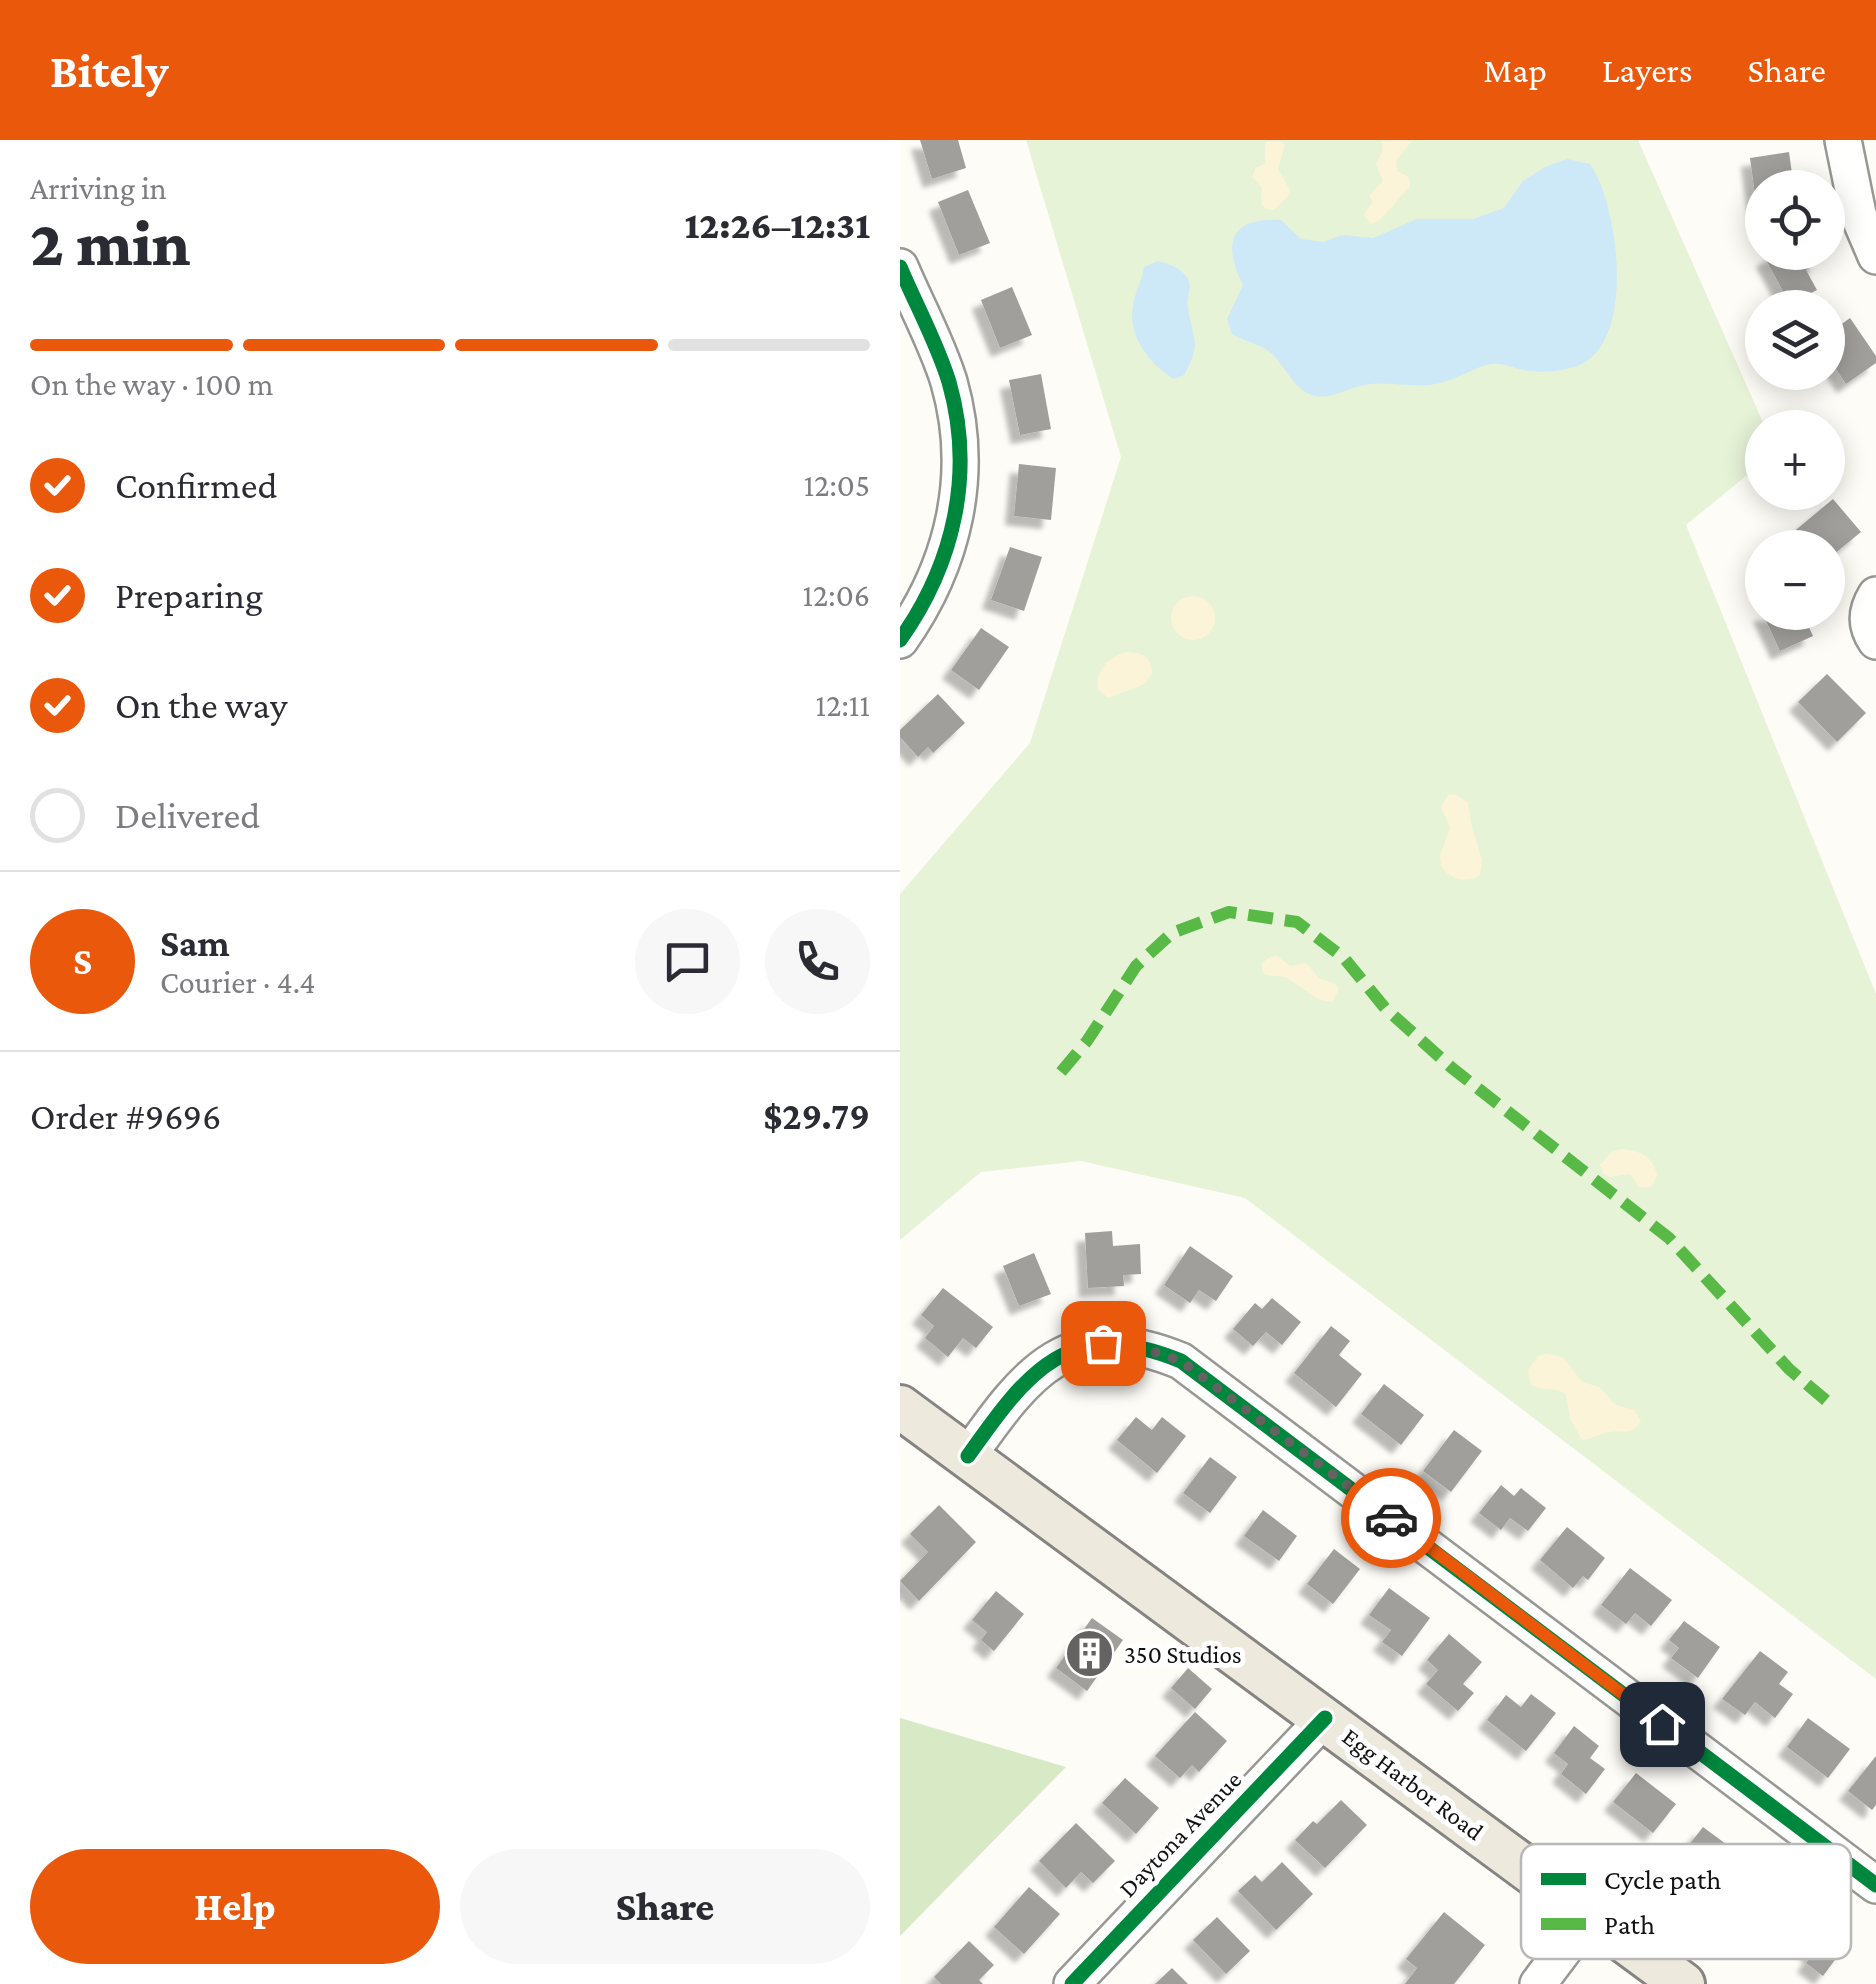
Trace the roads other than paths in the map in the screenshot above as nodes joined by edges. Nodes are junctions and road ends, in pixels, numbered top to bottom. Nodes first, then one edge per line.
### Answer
1 (1842, 140) edge
2 (1876, 256) edge
3 (900, 267) edge
4 (1876, 595) edge
5 (900, 640) edge
6 (1876, 641) edge
7 (900, 1407) edge
8 (968, 1456) junction
9 (1324, 1718) junction
10 (1820, 1844) edge
11 (1521, 1864) edge
12 (1851, 1867) edge
13 (1876, 1886) edge
14 (1557, 1959) edge
15 (1649, 1959) edge
16 (1072, 1984) edge
17 (1538, 1984) edge
18 (1682, 1984) edge

1 - 2 street
3 - 5 street
4 - 6 street
7 - 8 main road, Egg Harbor Road
8 - 9 main road, Egg Harbor Road
8 - 10 street
9 - 11 main road, Egg Harbor Road
9 - 16 street, Daytona Avenue
12 - 13 street
14 - 17 street
15 - 18 main road, Egg Harbor Road

